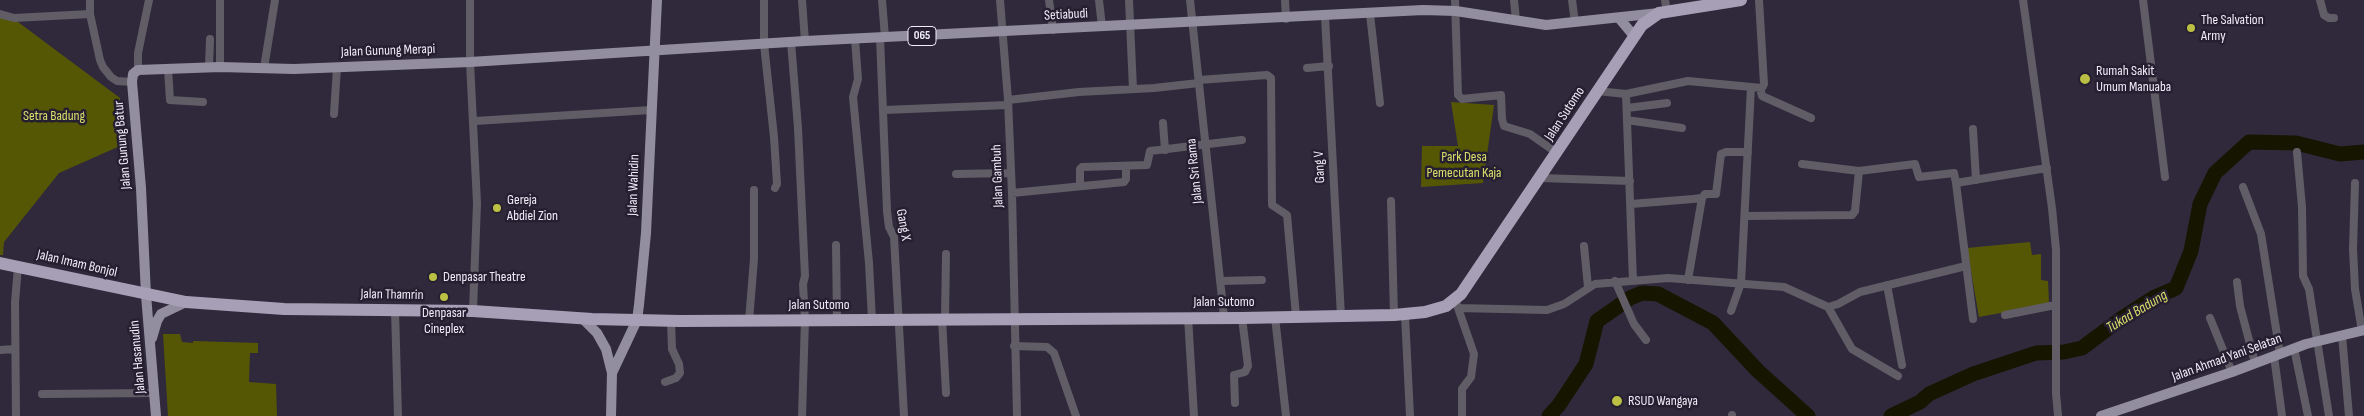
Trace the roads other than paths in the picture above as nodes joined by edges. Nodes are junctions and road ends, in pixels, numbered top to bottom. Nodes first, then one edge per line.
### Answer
1 (90, 0) edge
2 (149, 0) edge
3 (220, 0) edge
4 (275, 0) edge
5 (470, 0) edge
6 (657, 0) edge
7 (764, 0) edge
8 (802, 0) edge
9 (882, 0) edge
10 (1000, 0) edge
11 (1049, 0) edge
12 (1099, 0) edge
13 (1129, 0) edge
14 (1190, 0) edge
15 (1284, 0) edge
16 (1456, 0) edge
17 (1514, 0) edge
18 (1572, 0) edge
19 (1741, 0) edge
20 (1759, 0) edge
21 (2023, 0) edge
22 (2144, 0) edge
23 (2320, 0) edge
24 (1663, 8) edge
25 (1456, 11) junction
26 (0, 14) edge
27 (90, 14) junction
28 (1370, 14) junction
29 (1325, 16) junction
30 (1620, 18) junction
31 (2334, 18) dead end
32 (1286, 19) junction
33 (1516, 20) junction
34 (1191, 23) junction
35 (1575, 23) junction
36 (1130, 25) junction
37 (1102, 27) junction
38 (1053, 30) junction
39 (1003, 32) junction
40 (1634, 36) junction
41 (882, 37) junction
42 (210, 39) dead end
43 (855, 39) junction
44 (805, 41) junction
45 (791, 42) junction
46 (764, 44) junction
47 (654, 51) junction
48 (470, 62) junction
49 (1329, 66) junction
50 (215, 67) junction
51 (337, 67) junction
52 (264, 68) junction
53 (1307, 68) dead end
54 (168, 69) junction
55 (138, 70) junction
56 (132, 82) junction
57 (1199, 82) junction
58 (1751, 87) junction
59 (1760, 88) junction
60 (1133, 89) junction
61 (1597, 91) junction
62 (1626, 94) junction
63 (203, 102) dead end
64 (1008, 103) junction
65 (1380, 103) dead end
66 (1667, 103) dead end
67 (1626, 108) junction
68 (651, 110) junction
69 (884, 110) junction
70 (334, 114) dead end
71 (1811, 118) dead end
72 (1627, 120) junction
73 (475, 122) junction
74 (1163, 123) dead end
75 (1682, 128) dead end
76 (1973, 129) dead end
77 (1242, 140) dead end
78 (1205, 144) junction
79 (1165, 150) junction
80 (1748, 152) junction
81 (2297, 152) dead end
82 (1557, 153) junction
83 (1802, 164) dead end
84 (1126, 166) junction
85 (2046, 168) junction
86 (1859, 170) junction
87 (1011, 173) junction
88 (956, 174) dead end
89 (1541, 178) junction
90 (2165, 178) dead end
91 (1976, 180) junction
92 (1630, 181) junction
93 (1956, 183) junction
94 (2355, 183) dead end
95 (1080, 186) junction
96 (2243, 187) dead end
97 (775, 188) dead end
98 (754, 190) dead end
99 (1012, 193) junction
100 (1702, 198) junction
101 (1391, 201) dead end
102 (1631, 204) junction
103 (2354, 207) junction
104 (2364, 207) edge
105 (1745, 216) junction
106 (836, 245) dead end
107 (1584, 246) dead end
108 (946, 254) dead end
109 (0, 264) edge
110 (1966, 266) junction
111 (18, 267) junction
112 (1262, 280) dead end
113 (1633, 280) junction
114 (1688, 280) junction
115 (1220, 281) junction
116 (2237, 282) dead end
117 (1741, 283) junction
118 (1616, 285) junction
119 (1887, 285) junction
120 (1588, 287) junction
121 (146, 295) junction
122 (186, 302) junction
123 (1457, 303) junction
124 (2055, 305) junction
125 (1828, 307) junction
126 (395, 310) junction
127 (472, 311) junction
128 (1731, 311) dead end
129 (1399, 315) junction
130 (2005, 315) dead end
131 (1296, 316) junction
132 (1341, 316) junction
133 (1188, 317) junction
134 (1224, 317) junction
135 (1275, 317) junction
136 (582, 318) junction
137 (1014, 318) junction
138 (1242, 318) junction
139 (2210, 318) dead end
140 (899, 319) junction
141 (944, 319) junction
142 (1973, 319) dead end
143 (637, 320) junction
144 (670, 320) junction
145 (804, 320) junction
146 (837, 320) junction
147 (872, 320) junction
148 (749, 321) junction
149 (2363, 330) edge
150 (2342, 335) junction
151 (1646, 340) dead end
152 (2318, 340) junction
153 (151, 344) junction
154 (1014, 346) junction
155 (2294, 348) junction
156 (16, 349) junction
157 (0, 350) edge
158 (2277, 355) junction
159 (2255, 363) junction
160 (1902, 365) dead end
161 (2232, 372) junction
162 (612, 373) junction
163 (1898, 376) dead end
164 (665, 382) dead end
165 (154, 393) junction
166 (946, 393) dead end
167 (42, 394) dead end
168 (1235, 403) dead end
169 (16, 416) edge
170 (156, 416) edge
171 (398, 416) edge
172 (611, 416) edge
173 (802, 416) edge
174 (904, 416) edge
175 (1017, 416) edge
176 (1076, 416) edge
177 (1194, 416) edge
178 (1286, 416) edge
179 (1410, 416) edge
180 (1462, 416) edge
181 (2058, 416) edge
182 (2101, 416) edge
183 (2282, 416) edge
184 (2308, 416) edge
185 (2329, 416) edge
186 (2350, 416) edge

1 - 27 street, Jalan Gunung Batur
2 - 55 street
3 - 50 street
4 - 52 street
5 - 48 street
6 - 47 main road, Jalan Wahidin
7 - 46 street
8 - 44 street
9 - 41 street, Gang X
10 - 39 street, Jalan Gambuh
11 - 38 street
12 - 37 street
13 - 36 street
14 - 34 street, Jalan Sri Rama
15 - 32 street
16 - 25 street
17 - 33 street
18 - 35 street
19 - 24 highway
20 - 59 street
21 - 85 street
22 - 90 street
23 - 31 street
24 - 30 main road, Setiabudi / 065
24 - 40 highway, Jalan Sutomo
25 - 28 main road, Setiabudi / 065
25 - 33 main road, Setiabudi / 065
25 - 82 street
26 - 27 street
27 - 56 street, Jalan Gunung Batur
28 - 29 main road, Setiabudi / 065
28 - 65 street
29 - 32 main road, Setiabudi / 065
29 - 49 street, Gang V
30 - 35 main road, Setiabudi / 065
30 - 40 main road
32 - 34 main road, Setiabudi / 065
33 - 35 main road, Setiabudi / 065
34 - 36 main road, Setiabudi / 065
34 - 57 street, Jalan Sri Rama
36 - 37 main road, Setiabudi / 065
36 - 60 street
37 - 38 main road, Setiabudi / 065
38 - 39 main road, Setiabudi / 065
39 - 41 main road, Setiabudi / 065
39 - 64 street, Jalan Gambuh
40 - 61 highway, Jalan Sutomo
41 - 43 main road, Setiabudi / 065
41 - 69 street, Gang X
42 - 50 street
43 - 44 main road, Setiabudi / 065
43 - 147 street
44 - 45 main road, Setiabudi / 065
45 - 46 main road, Setiabudi / 065
45 - 145 street
46 - 47 main road, Setiabudi / 065
46 - 97 street
47 - 48 main road, Jalan Gunung Merapi
47 - 68 main road, Jalan Wahidin
48 - 51 main road, Jalan Gunung Merapi
48 - 73 street
49 - 53 street
49 - 132 street, Gang V
50 - 52 main road, Jalan Gunung Merapi
50 - 54 main road, Jalan Gunung Merapi
51 - 52 main road, Jalan Gunung Merapi
51 - 70 street
54 - 55 main road, Jalan Gunung Merapi
54 - 63 street
55 - 56 main road
56 - 121 main road, Jalan Gunung Batur
57 - 60 street
57 - 78 street, Jalan Sri Rama
57 - 131 street
58 - 59 street
58 - 62 street
58 - 80 street
59 - 71 street
60 - 64 street
61 - 62 street
61 - 82 highway, Jalan Sutomo
62 - 67 street
64 - 69 street
64 - 87 street, Jalan Gambuh
66 - 67 street
67 - 72 street
68 - 73 street
68 - 143 main road, Jalan Wahidin
69 - 140 street, Gang X
72 - 75 street
72 - 92 street
73 - 127 street
74 - 79 street
76 - 91 street
77 - 78 street
78 - 79 street
78 - 115 street, Jalan Sri Rama
79 - 84 street
80 - 100 street
80 - 105 street
81 - 152 street
82 - 89 highway, Jalan Sutomo
83 - 86 street
84 - 95 street
84 - 95 street
85 - 91 street
85 - 124 street
86 - 93 street
86 - 105 street
87 - 88 street
87 - 99 street, Jalan Gambuh
89 - 92 street
89 - 123 highway, Jalan Sutomo
91 - 93 street
92 - 102 street
93 - 110 street
94 - 103 street
95 - 99 street
96 - 158 street
98 - 148 street
99 - 137 street, Jalan Gambuh
100 - 102 street
100 - 114 street
101 - 129 street
102 - 113 street
103 - 104 street
103 - 149 street
105 - 117 street
106 - 146 street
107 - 120 street
108 - 141 street
109 - 111 highway, Jalan Imam Bonjol
110 - 119 street
110 - 142 street
111 - 121 highway, Jalan Imam Bonjol
111 - 156 street
112 - 115 street
113 - 114 street
113 - 118 street
114 - 117 street
115 - 134 street, Jalan Sri Rama
116 - 159 street
117 - 125 street
117 - 128 street
118 - 120 street
118 - 151 street
119 - 125 street
119 - 160 street
120 - 123 street
121 - 122 highway, Jalan Thamrin
121 - 153 main road, Jalan Hasanudin
122 - 126 highway, Jalan Thamrin
122 - 153 main road
123 - 129 highway, Jalan Sutomo
123 - 180 street
124 - 130 street
124 - 181 street
125 - 163 street
126 - 127 highway, Jalan Thamrin
126 - 171 street
127 - 136 highway, Jalan Thamrin
129 - 132 highway, Jalan Sutomo
129 - 179 street
131 - 132 highway, Jalan Sutomo
131 - 135 highway, Jalan Sutomo
133 - 134 highway, Jalan Sutomo
133 - 137 highway, Jalan Sutomo
133 - 177 street
134 - 138 highway, Jalan Sutomo
135 - 138 highway, Jalan Sutomo
135 - 178 street
136 - 143 highway, Jalan Thamrin
136 - 162 main road
137 - 141 highway, Jalan Sutomo
137 - 154 street, Jalan Gambuh
138 - 168 street
139 - 161 street
140 - 141 highway, Jalan Sutomo
140 - 147 highway, Jalan Sutomo
140 - 174 street, Gang X
141 - 166 street
143 - 144 highway, Jalan Sutomo
143 - 162 main road, Jalan Wahidin
144 - 148 highway, Jalan Sutomo
144 - 164 street
145 - 146 highway, Jalan Sutomo
145 - 148 highway, Jalan Sutomo
145 - 173 street
146 - 147 highway, Jalan Sutomo
149 - 150 main road, Jalan Ahmad Yani Selatan
150 - 152 main road, Jalan Ahmad Yani Selatan
150 - 186 street
152 - 155 main road, Jalan Ahmad Yani Selatan
152 - 185 street
153 - 165 main road, Jalan Hasanudin
154 - 175 street, Jalan Gambuh
154 - 176 street
155 - 158 main road, Jalan Ahmad Yani Selatan
155 - 184 street
156 - 157 street
156 - 169 street
158 - 159 main road, Jalan Ahmad Yani Selatan
158 - 183 street
159 - 161 main road, Jalan Ahmad Yani Selatan
161 - 182 main road, Jalan Ahmad Yani Selatan
162 - 172 main road
165 - 167 street
165 - 170 main road, Jalan Hasanudin

